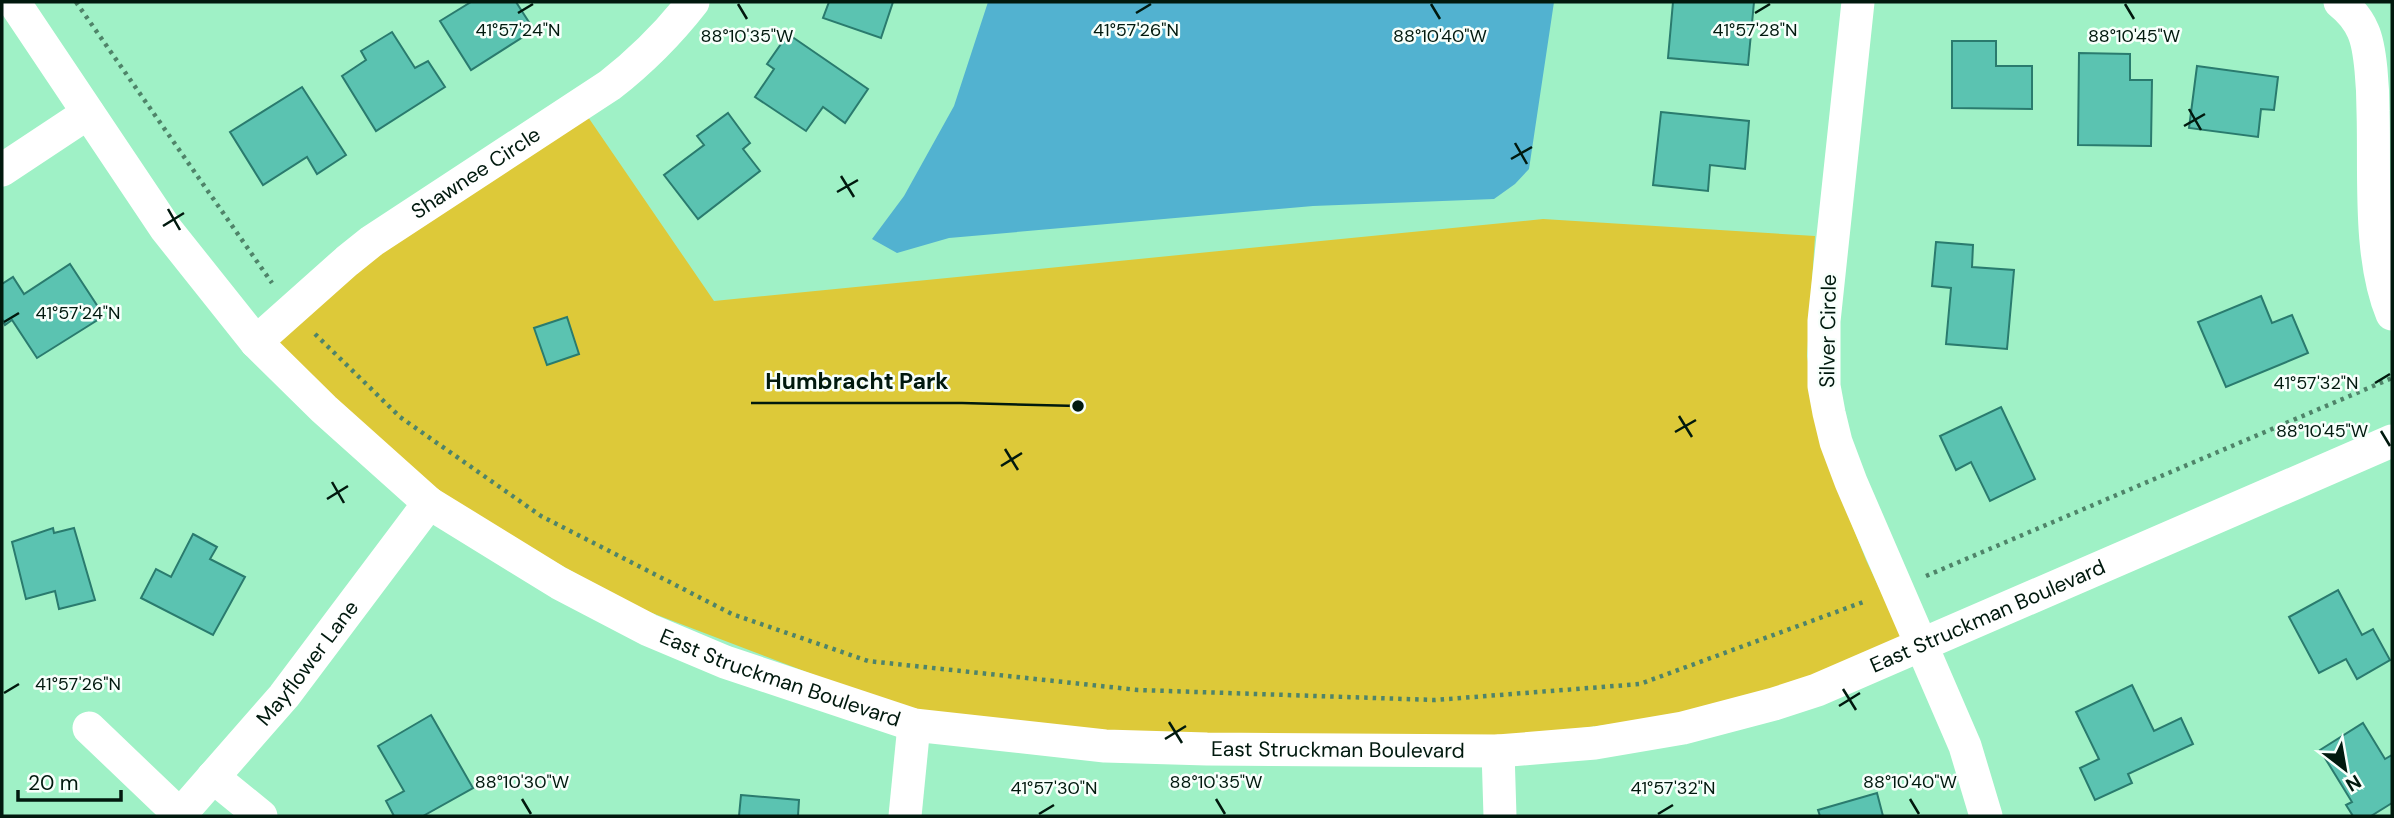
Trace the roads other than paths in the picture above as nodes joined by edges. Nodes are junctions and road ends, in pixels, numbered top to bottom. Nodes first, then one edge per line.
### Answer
1 (15, 2) edge
2 (693, 2) edge
3 (1858, 2) edge
4 (2340, 2) edge
5 (88, 113) junction
6 (2, 170) edge
7 (2392, 314) edge
8 (256, 342) junction
9 (2392, 441) edge
10 (429, 503) junction
11 (1921, 645) junction
12 (914, 725) junction
13 (89, 727) dead end
14 (1498, 751) junction
15 (213, 777) junction
16 (179, 816) edge
17 (261, 816) edge
18 (905, 816) edge
19 (1500, 816) edge
20 (1986, 816) edge

1 - 5 street, East Struckman Boulevard
2 - 8 street, Shawnee Circle
3 - 11 street, Silver Circle
4 - 7 street
5 - 6 street
5 - 8 street, East Struckman Boulevard
8 - 10 street, East Struckman Boulevard
9 - 11 street, East Struckman Boulevard
10 - 12 street, East Struckman Boulevard
10 - 15 street, Mayflower Lane
11 - 14 street, East Struckman Boulevard
11 - 20 street, Silver Circle
12 - 14 street, East Struckman Boulevard
12 - 18 street
13 - 16 street
14 - 19 street
15 - 16 street, Mayflower Lane
15 - 17 street

